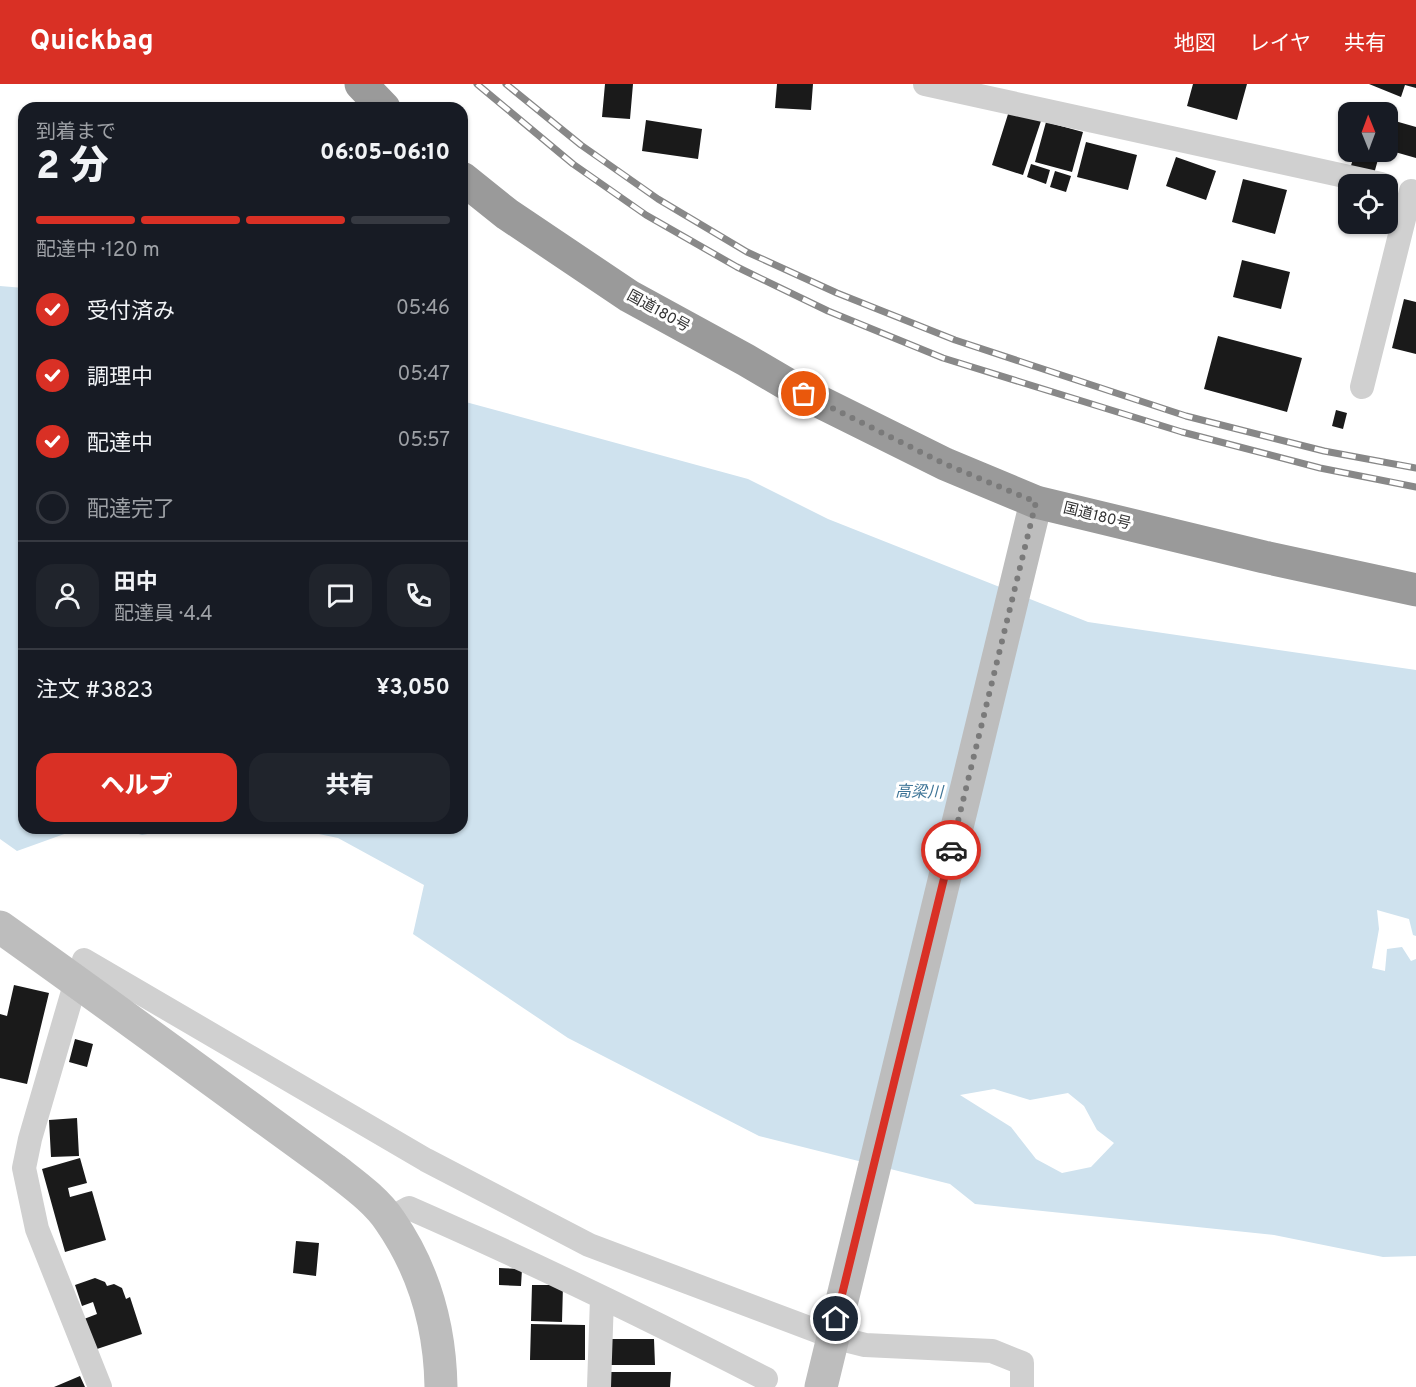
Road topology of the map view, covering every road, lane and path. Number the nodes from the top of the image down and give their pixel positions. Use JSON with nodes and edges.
{"nodes":[{"id":1,"x":361,"y":84,"type":"edge"},
{"id":2,"x":925,"y":84,"type":"edge"},
{"id":3,"x":378,"y":102,"type":"edge"},
{"id":4,"x":1338,"y":175,"type":"edge"},
{"id":5,"x":468,"y":183,"type":"edge"},
{"id":6,"x":1398,"y":188,"type":"edge"},
{"id":7,"x":1414,"y":192,"type":"edge"},
{"id":8,"x":1362,"y":387,"type":"dead end"},
{"id":9,"x":1032,"y":515,"type":"junction"},
{"id":10,"x":1416,"y":590,"type":"edge"},
{"id":11,"x":0,"y":927,"type":"edge"},
{"id":12,"x":80,"y":970,"type":"junction"},
{"id":13,"x":389,"y":1219,"type":"junction"},
{"id":14,"x":602,"y":1298,"type":"junction"},
{"id":15,"x":835,"y":1328,"type":"junction"},
{"id":16,"x":766,"y":1379,"type":"dead end"},
{"id":17,"x":100,"y":1387,"type":"edge"},
{"id":18,"x":441,"y":1387,"type":"edge"},
{"id":19,"x":598,"y":1387,"type":"edge"},
{"id":20,"x":821,"y":1387,"type":"edge"},
{"id":21,"x":1022,"y":1387,"type":"edge"}],
"edges":[{"from":1,"to":3,"type":"highway"},
{"from":2,"to":4,"type":"street"},
{"from":5,"to":9,"type":"highway","name":"国道180号"},
{"from":6,"to":7,"type":"street"},
{"from":7,"to":8,"type":"street"},
{"from":9,"to":10,"type":"highway","name":"国道180号"},
{"from":9,"to":15,"type":"main road"},
{"from":11,"to":12,"type":"main road"},
{"from":12,"to":13,"type":"main road"},
{"from":12,"to":15,"type":"street"},
{"from":12,"to":17,"type":"street"},
{"from":13,"to":14,"type":"street"},
{"from":13,"to":18,"type":"main road"},
{"from":14,"to":16,"type":"street"},
{"from":14,"to":19,"type":"street"},
{"from":15,"to":20,"type":"main road"},
{"from":15,"to":21,"type":"street"}]}
